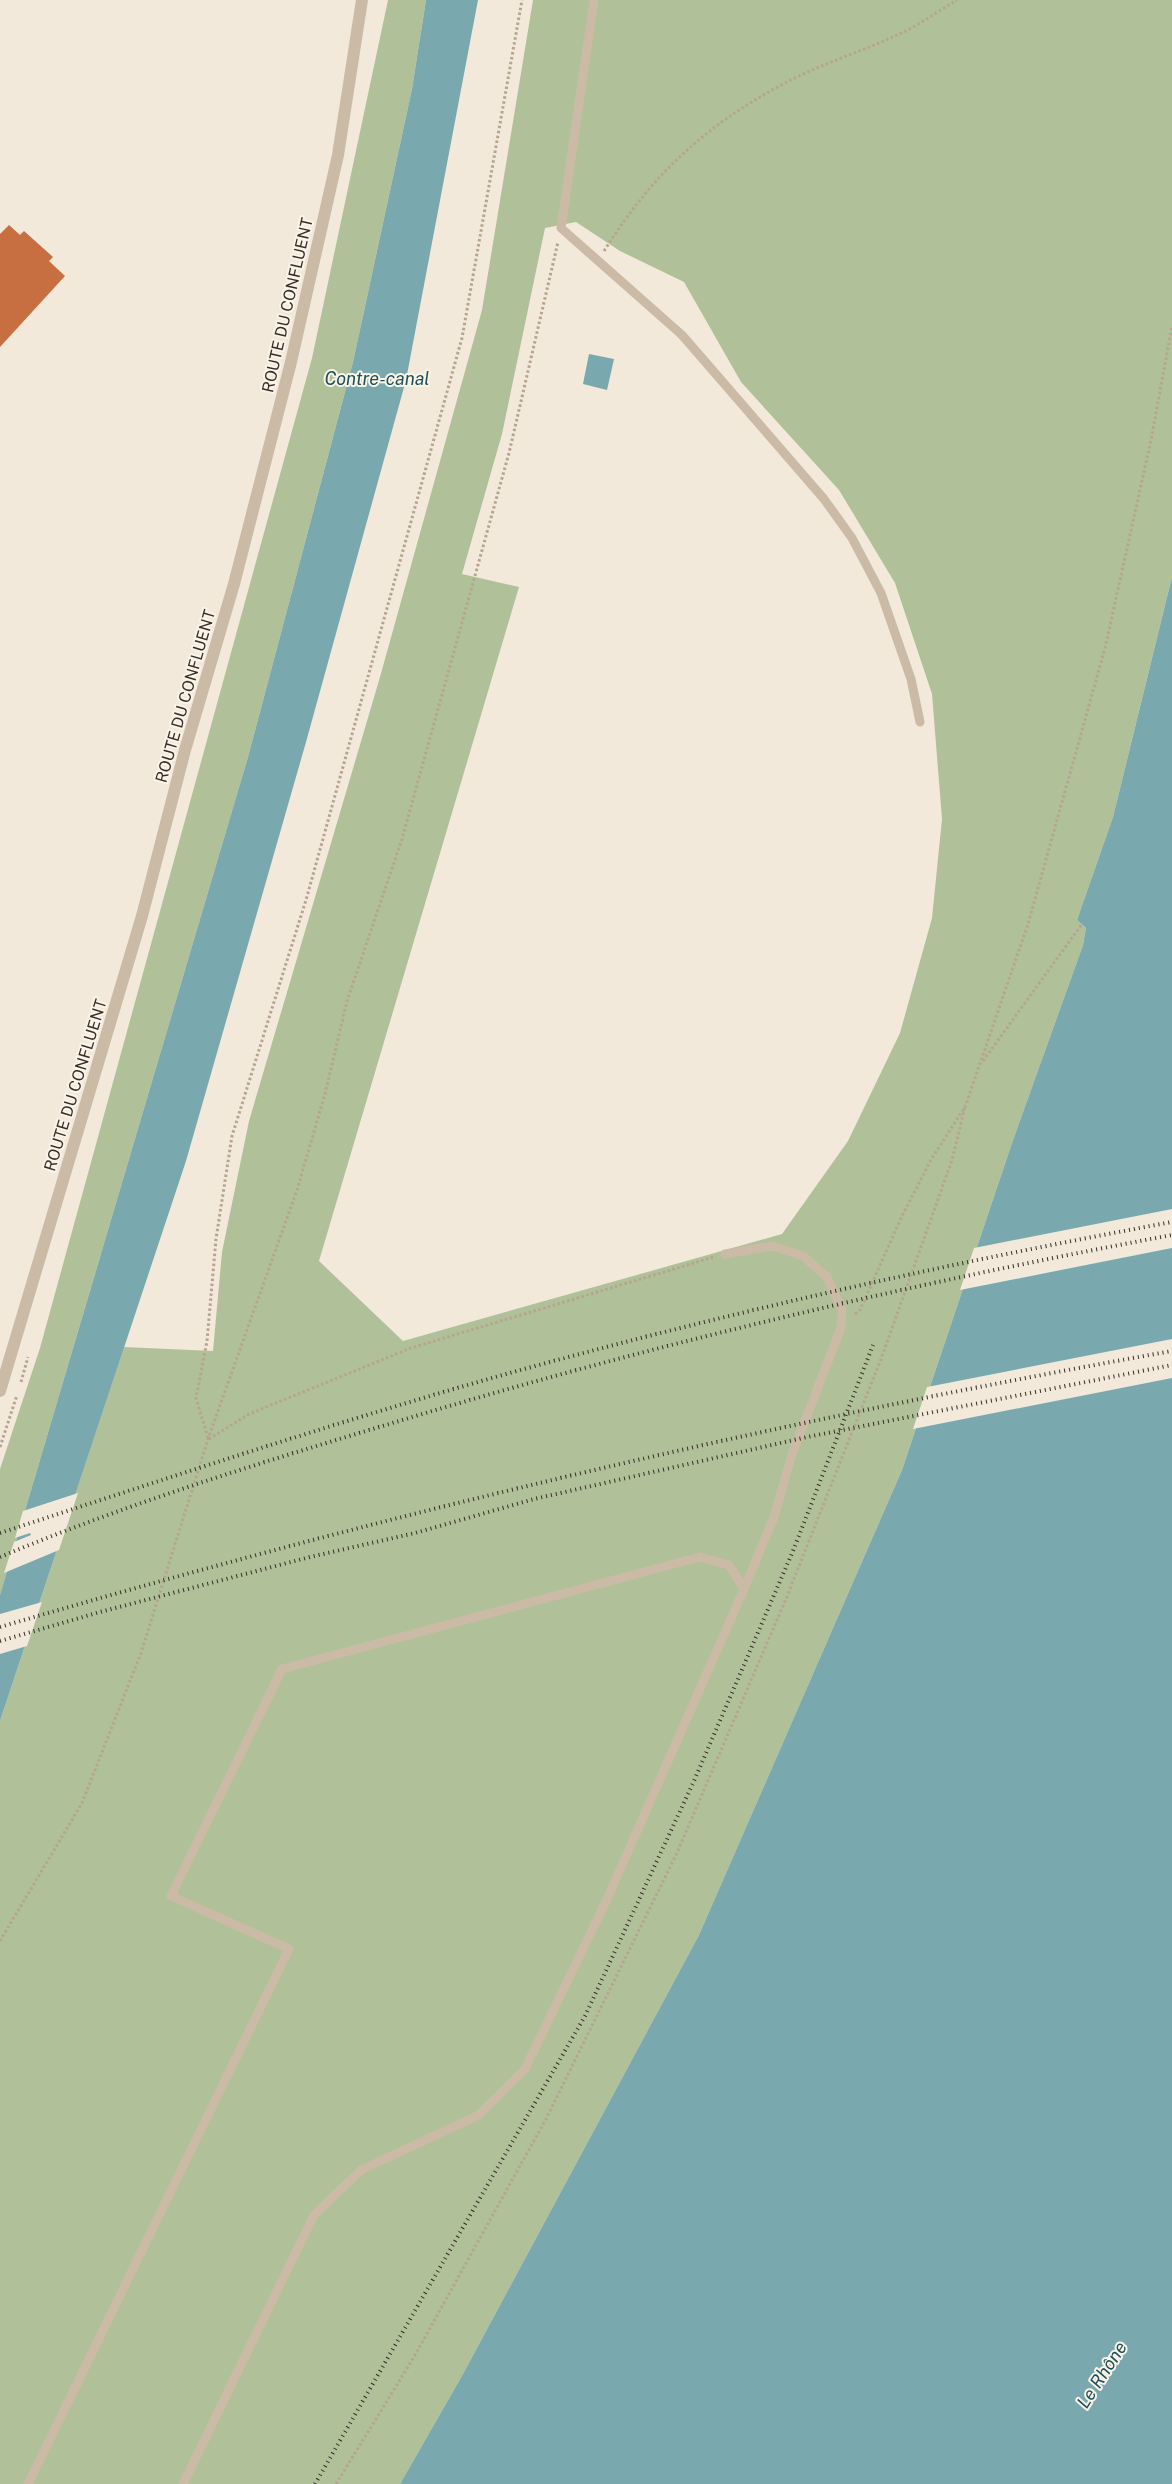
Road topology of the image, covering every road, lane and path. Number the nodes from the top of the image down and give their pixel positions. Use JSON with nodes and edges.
{"nodes":[{"id":1,"x":362,"y":0,"type":"edge"},
{"id":2,"x":522,"y":0,"type":"edge"},
{"id":3,"x":594,"y":0,"type":"edge"},
{"id":4,"x":957,"y":0,"type":"edge"},
{"id":5,"x":561,"y":228,"type":"junction"},
{"id":6,"x":598,"y":261,"type":"junction"},
{"id":7,"x":1172,"y":326,"type":"edge"},
{"id":8,"x":920,"y":722,"type":"dead end"},
{"id":9,"x":1082,"y":924,"type":"dead end"},
{"id":10,"x":979,"y":1066,"type":"junction"},
{"id":11,"x":965,"y":1107,"type":"junction"},
{"id":12,"x":725,"y":1254,"type":"joint"},
{"id":13,"x":841,"y":1328,"type":"junction"},
{"id":14,"x":0,"y":1391,"type":"edge"},
{"id":15,"x":208,"y":1439,"type":"junction"},
{"id":16,"x":744,"y":1590,"type":"junction"},
{"id":17,"x":0,"y":1941,"type":"edge"},
{"id":18,"x":28,"y":2484,"type":"edge"},
{"id":19,"x":183,"y":2484,"type":"edge"},
{"id":20,"x":336,"y":2484,"type":"edge"}],
"edges":[{"from":1,"to":14,"type":"street","name":"ROUTE DU CONFLUENT"},
{"from":2,"to":15,"type":"path"},
{"from":3,"to":5,"type":"lane"},
{"from":4,"to":6,"type":"path"},
{"from":5,"to":6,"type":"lane"},
{"from":5,"to":15,"type":"path"},
{"from":6,"to":8,"type":"lane"},
{"from":7,"to":10,"type":"path"},
{"from":9,"to":10,"type":"path"},
{"from":10,"to":11,"type":"path"},
{"from":11,"to":13,"type":"path"},
{"from":11,"to":20,"type":"path"},
{"from":12,"to":13,"type":"lane"},
{"from":12,"to":15,"type":"path"},
{"from":13,"to":16,"type":"lane"},
{"from":15,"to":17,"type":"path"},
{"from":16,"to":18,"type":"lane"},
{"from":16,"to":19,"type":"lane"}]}
